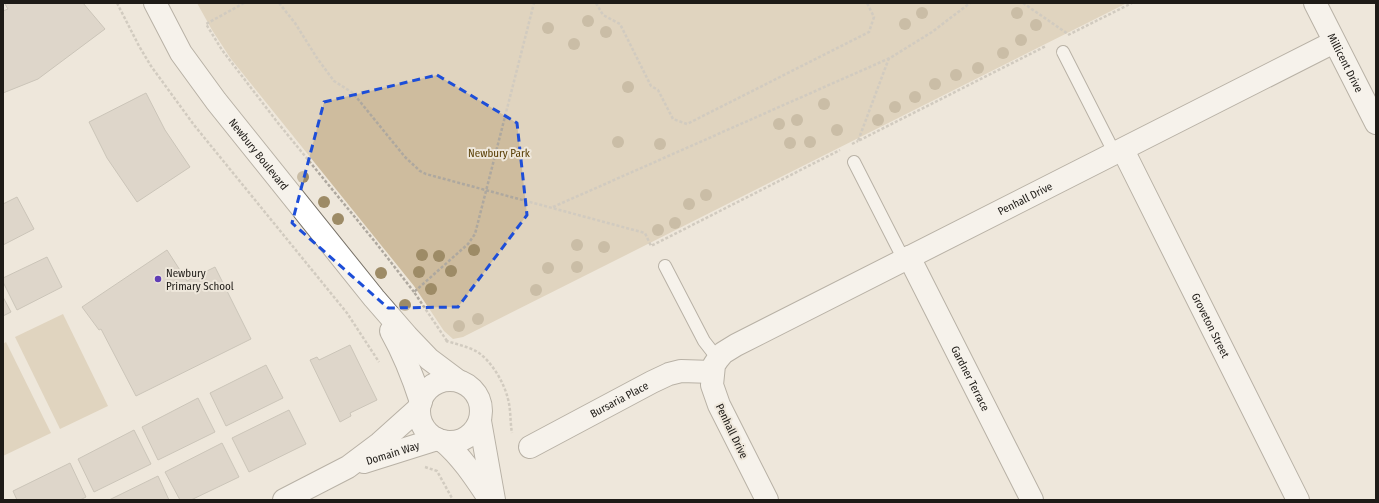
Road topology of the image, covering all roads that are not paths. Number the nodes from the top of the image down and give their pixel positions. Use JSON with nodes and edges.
{"nodes":[{"id":1,"x":155,"y":3,"type":"edge"},
{"id":2,"x":1315,"y":3,"type":"edge"},
{"id":3,"x":1334,"y":42,"type":"junction"},
{"id":4,"x":1063,"y":52,"type":"dead end"},
{"id":5,"x":1376,"y":123,"type":"edge"},
{"id":6,"x":1119,"y":152,"type":"junction"},
{"id":7,"x":854,"y":162,"type":"dead end"},
{"id":8,"x":907,"y":259,"type":"junction"},
{"id":9,"x":665,"y":266,"type":"dead end"},
{"id":10,"x":374,"y":298,"type":"junction"},
{"id":11,"x":715,"y":366,"type":"junction"},
{"id":12,"x":457,"y":380,"type":"junction"},
{"id":13,"x":420,"y":405,"type":"junction"},
{"id":14,"x":480,"y":421,"type":"junction"},
{"id":15,"x":440,"y":440,"type":"junction"},
{"id":16,"x":530,"y":447,"type":"dead end"},
{"id":17,"x":348,"y":467,"type":"junction"},
{"id":18,"x":284,"y":500,"type":"edge"},
{"id":19,"x":490,"y":500,"type":"edge"},
{"id":20,"x":494,"y":500,"type":"edge"},
{"id":21,"x":767,"y":500,"type":"edge"},
{"id":22,"x":1032,"y":500,"type":"edge"},
{"id":23,"x":1298,"y":500,"type":"edge"}],
"edges":[{"from":1,"to":10,"type":"street","name":"Newbury Boulevard"},
{"from":2,"to":3,"type":"street","name":"Millicent Drive"},
{"from":3,"to":5,"type":"street","name":"Millicent Drive"},
{"from":3,"to":6,"type":"street","name":"Penhall Drive"},
{"from":4,"to":6,"type":"lane","name":"Groveton Street"},
{"from":6,"to":8,"type":"street","name":"Penhall Drive"},
{"from":6,"to":23,"type":"street","name":"Groveton Street"},
{"from":7,"to":8,"type":"lane","name":"Gardner Terrace"},
{"from":8,"to":11,"type":"street","name":"Penhall Drive"},
{"from":8,"to":22,"type":"street","name":"Gardner Terrace"},
{"from":9,"to":11,"type":"lane"},
{"from":10,"to":12,"type":"street","name":"Newbury Boulevard"},
{"from":10,"to":13,"type":"street","name":"Newbury Boulevard"},
{"from":11,"to":16,"type":"street","name":"Bursaria Place"},
{"from":11,"to":21,"type":"street","name":"Penhall Drive"},
{"from":12,"to":13,"type":"street"},
{"from":12,"to":14,"type":"street"},
{"from":13,"to":15,"type":"street"},
{"from":13,"to":17,"type":"street","name":"Domain Way"},
{"from":14,"to":15,"type":"street"},
{"from":14,"to":20,"type":"street"},
{"from":15,"to":17,"type":"street","name":"Domain Way"},
{"from":15,"to":19,"type":"street"},
{"from":17,"to":18,"type":"street","name":"Domain Way"}]}
